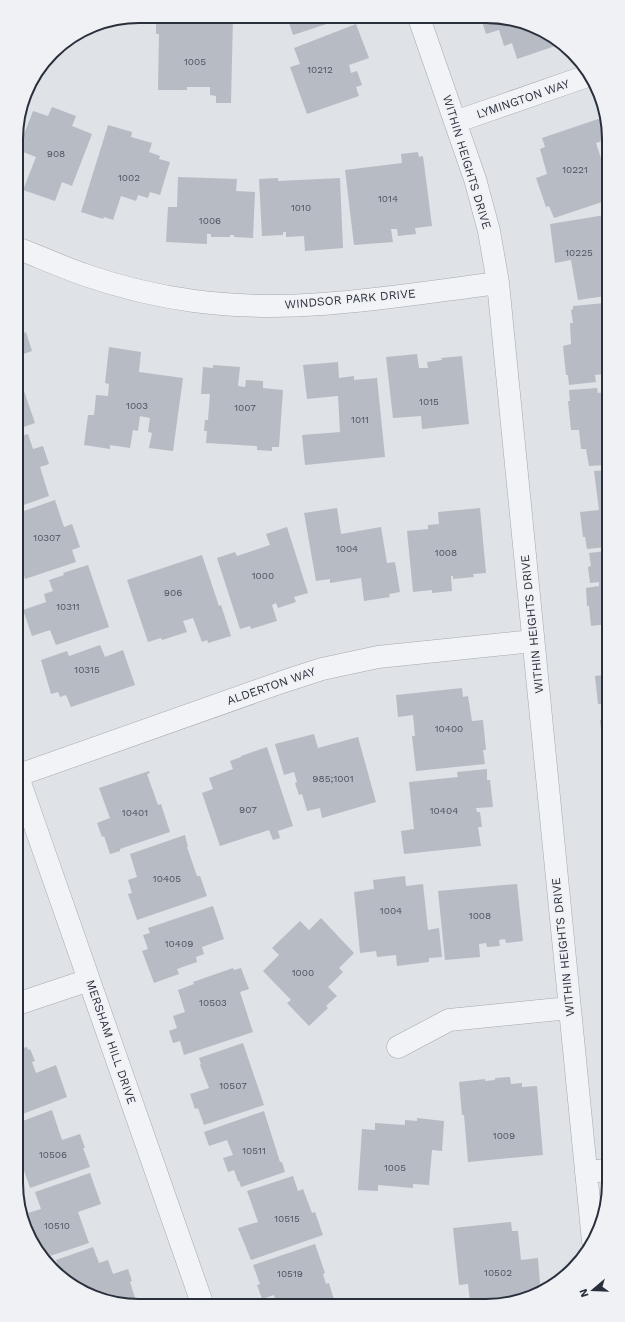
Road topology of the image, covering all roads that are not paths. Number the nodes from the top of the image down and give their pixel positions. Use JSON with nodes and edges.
{"nodes":[{"id":1,"x":421,"y":23,"type":"edge"},
{"id":2,"x":584,"y":77,"type":"edge"},
{"id":3,"x":455,"y":122,"type":"junction"},
{"id":4,"x":23,"y":250,"type":"edge"},
{"id":5,"x":498,"y":283,"type":"junction"},
{"id":6,"x":533,"y":641,"type":"junction"},
{"id":7,"x":23,"y":774,"type":"edge"},
{"id":8,"x":23,"y":791,"type":"edge"},
{"id":9,"x":89,"y":980,"type":"junction"},
{"id":10,"x":23,"y":1002,"type":"edge"},
{"id":11,"x":570,"y":1008,"type":"junction"},
{"id":12,"x":398,"y":1047,"type":"dead end"},
{"id":13,"x":602,"y":1171,"type":"edge"},
{"id":14,"x":586,"y":1172,"type":"junction"},
{"id":15,"x":592,"y":1230,"type":"edge"},
{"id":16,"x":201,"y":1299,"type":"edge"}],
"edges":[{"from":1,"to":3,"type":"street","name":"WITHIN HEIGHTS DRIVE"},
{"from":2,"to":3,"type":"street","name":"LYMINGTON WAY"},
{"from":3,"to":5,"type":"street","name":"WITHIN HEIGHTS DRIVE"},
{"from":4,"to":5,"type":"street","name":"WINDSOR PARK DRIVE"},
{"from":5,"to":6,"type":"street","name":"WITHIN HEIGHTS DRIVE"},
{"from":6,"to":7,"type":"street","name":"ALDERTON WAY"},
{"from":6,"to":11,"type":"street","name":"WITHIN HEIGHTS DRIVE"},
{"from":8,"to":9,"type":"street","name":"MERSHAM HILL DRIVE"},
{"from":9,"to":10,"type":"street"},
{"from":9,"to":16,"type":"street","name":"MERSHAM HILL DRIVE"},
{"from":11,"to":12,"type":"street"},
{"from":11,"to":14,"type":"street","name":"WITHIN HEIGHTS DRIVE"},
{"from":13,"to":14,"type":"street"},
{"from":14,"to":15,"type":"street","name":"WITHIN HEIGHTS DRIVE"}]}
